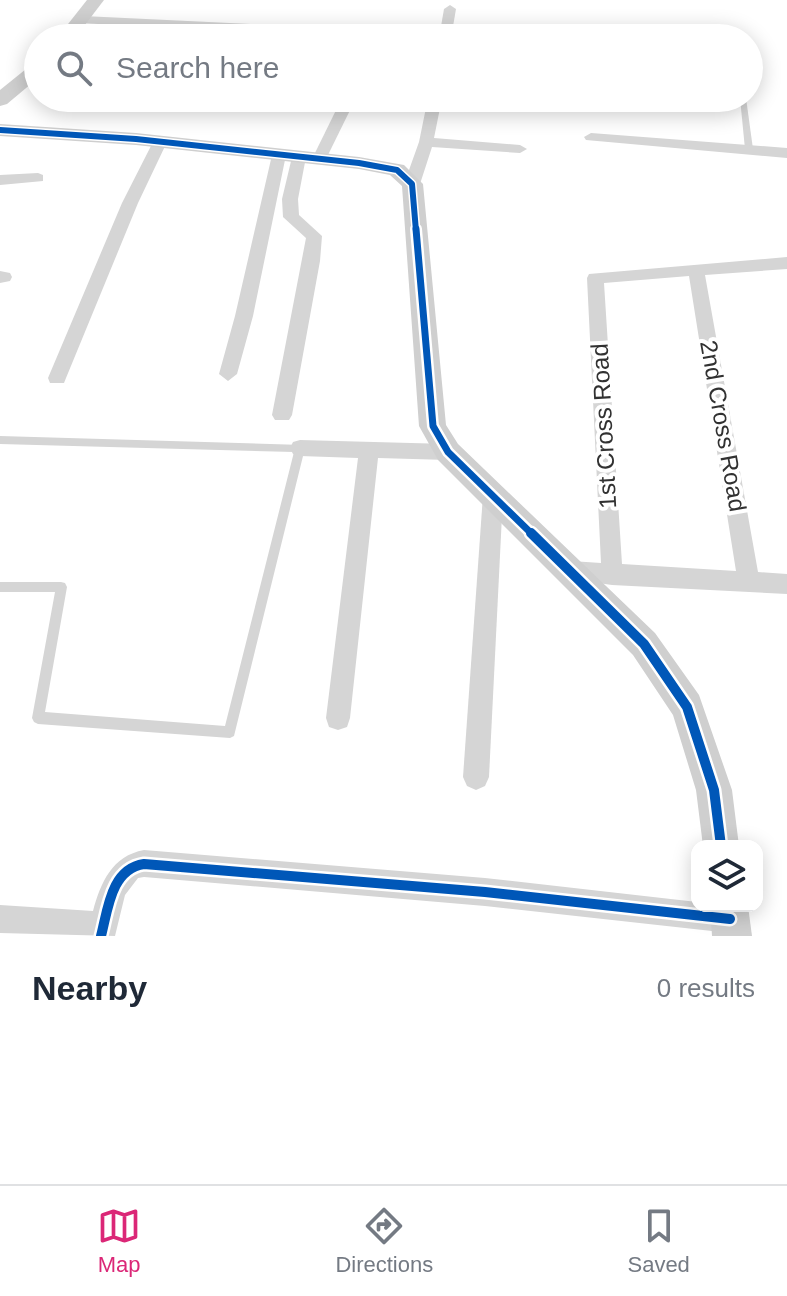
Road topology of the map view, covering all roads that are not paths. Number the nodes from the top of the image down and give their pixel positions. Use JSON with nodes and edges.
{"nodes":[{"id":1,"x":96,"y":0,"type":"edge"},
{"id":2,"x":450,"y":9,"type":"dead end"},
{"id":3,"x":83,"y":20,"type":"junction"},
{"id":4,"x":79,"y":24,"type":"edge"},
{"id":5,"x":166,"y":24,"type":"edge"},
{"id":6,"x":447,"y":24,"type":"edge"},
{"id":7,"x":24,"y":80,"type":"edge"},
{"id":8,"x":0,"y":100,"type":"edge"},
{"id":9,"x":337,"y":112,"type":"edge"},
{"id":10,"x":432,"y":112,"type":"edge"},
{"id":11,"x":745,"y":112,"type":"edge"},
{"id":12,"x":0,"y":130,"type":"edge"},
{"id":13,"x":591,"y":137,"type":"dead end"},
{"id":14,"x":160,"y":142,"type":"junction"},
{"id":15,"x":426,"y":142,"type":"junction"},
{"id":16,"x":520,"y":149,"type":"dead end"},
{"id":17,"x":749,"y":149,"type":"junction"},
{"id":18,"x":787,"y":153,"type":"edge"},
{"id":19,"x":299,"y":157,"type":"junction"},
{"id":20,"x":38,"y":178,"type":"dead end"},
{"id":21,"x":0,"y":180,"type":"edge"},
{"id":22,"x":412,"y":184,"type":"junction"},
{"id":23,"x":787,"y":263,"type":"edge"},
{"id":24,"x":696,"y":270,"type":"junction"},
{"id":25,"x":228,"y":374,"type":"dead end"},
{"id":26,"x":57,"y":378,"type":"dead end"},
{"id":27,"x":282,"y":415,"type":"dead end"},
{"id":28,"x":0,"y":440,"type":"edge"},
{"id":29,"x":300,"y":448,"type":"junction"},
{"id":30,"x":369,"y":450,"type":"junction"},
{"id":31,"x":448,"y":452,"type":"junction"},
{"id":32,"x":493,"y":495,"type":"junction"},
{"id":33,"x":571,"y":571,"type":"junction"},
{"id":34,"x":612,"y":575,"type":"junction"},
{"id":35,"x":749,"y":582,"type":"junction"},
{"id":36,"x":787,"y":584,"type":"edge"},
{"id":37,"x":0,"y":587,"type":"edge"},
{"id":38,"x":338,"y":718,"type":"dead end"},
{"id":39,"x":476,"y":777,"type":"dead end"},
{"id":40,"x":720,"y":840,"type":"edge"},
{"id":41,"x":0,"y":919,"type":"edge"},
{"id":42,"x":730,"y":920,"type":"edge"},
{"id":43,"x":103,"y":931,"type":"edge"}],
"edges":[{"from":1,"to":3,"type":"street"},
{"from":2,"to":6,"type":"street"},
{"from":3,"to":4,"type":"street"},
{"from":3,"to":5,"type":"street"},
{"from":7,"to":8,"type":"street"},
{"from":9,"to":19,"type":"street"},
{"from":10,"to":15,"type":"street"},
{"from":11,"to":17,"type":"lane"},
{"from":12,"to":14,"type":"street"},
{"from":13,"to":17,"type":"street"},
{"from":14,"to":19,"type":"street"},
{"from":14,"to":26,"type":"street"},
{"from":15,"to":16,"type":"street"},
{"from":15,"to":22,"type":"street"},
{"from":17,"to":18,"type":"street"},
{"from":19,"to":22,"type":"street"},
{"from":19,"to":25,"type":"street"},
{"from":19,"to":27,"type":"street"},
{"from":20,"to":21,"type":"street"},
{"from":22,"to":31,"type":"street"},
{"from":23,"to":24,"type":"street"},
{"from":24,"to":34,"type":"street","name":"1st Cross Road"},
{"from":24,"to":35,"type":"street","name":"2nd Cross Road"},
{"from":28,"to":29,"type":"lane"},
{"from":29,"to":30,"type":"street"},
{"from":29,"to":37,"type":"lane"},
{"from":30,"to":31,"type":"street"},
{"from":30,"to":38,"type":"street"},
{"from":31,"to":32,"type":"street"},
{"from":32,"to":33,"type":"street"},
{"from":32,"to":39,"type":"street"},
{"from":33,"to":34,"type":"street"},
{"from":33,"to":40,"type":"street"},
{"from":34,"to":35,"type":"street"},
{"from":35,"to":36,"type":"street"},
{"from":41,"to":43,"type":"street"},
{"from":42,"to":43,"type":"street"}]}
